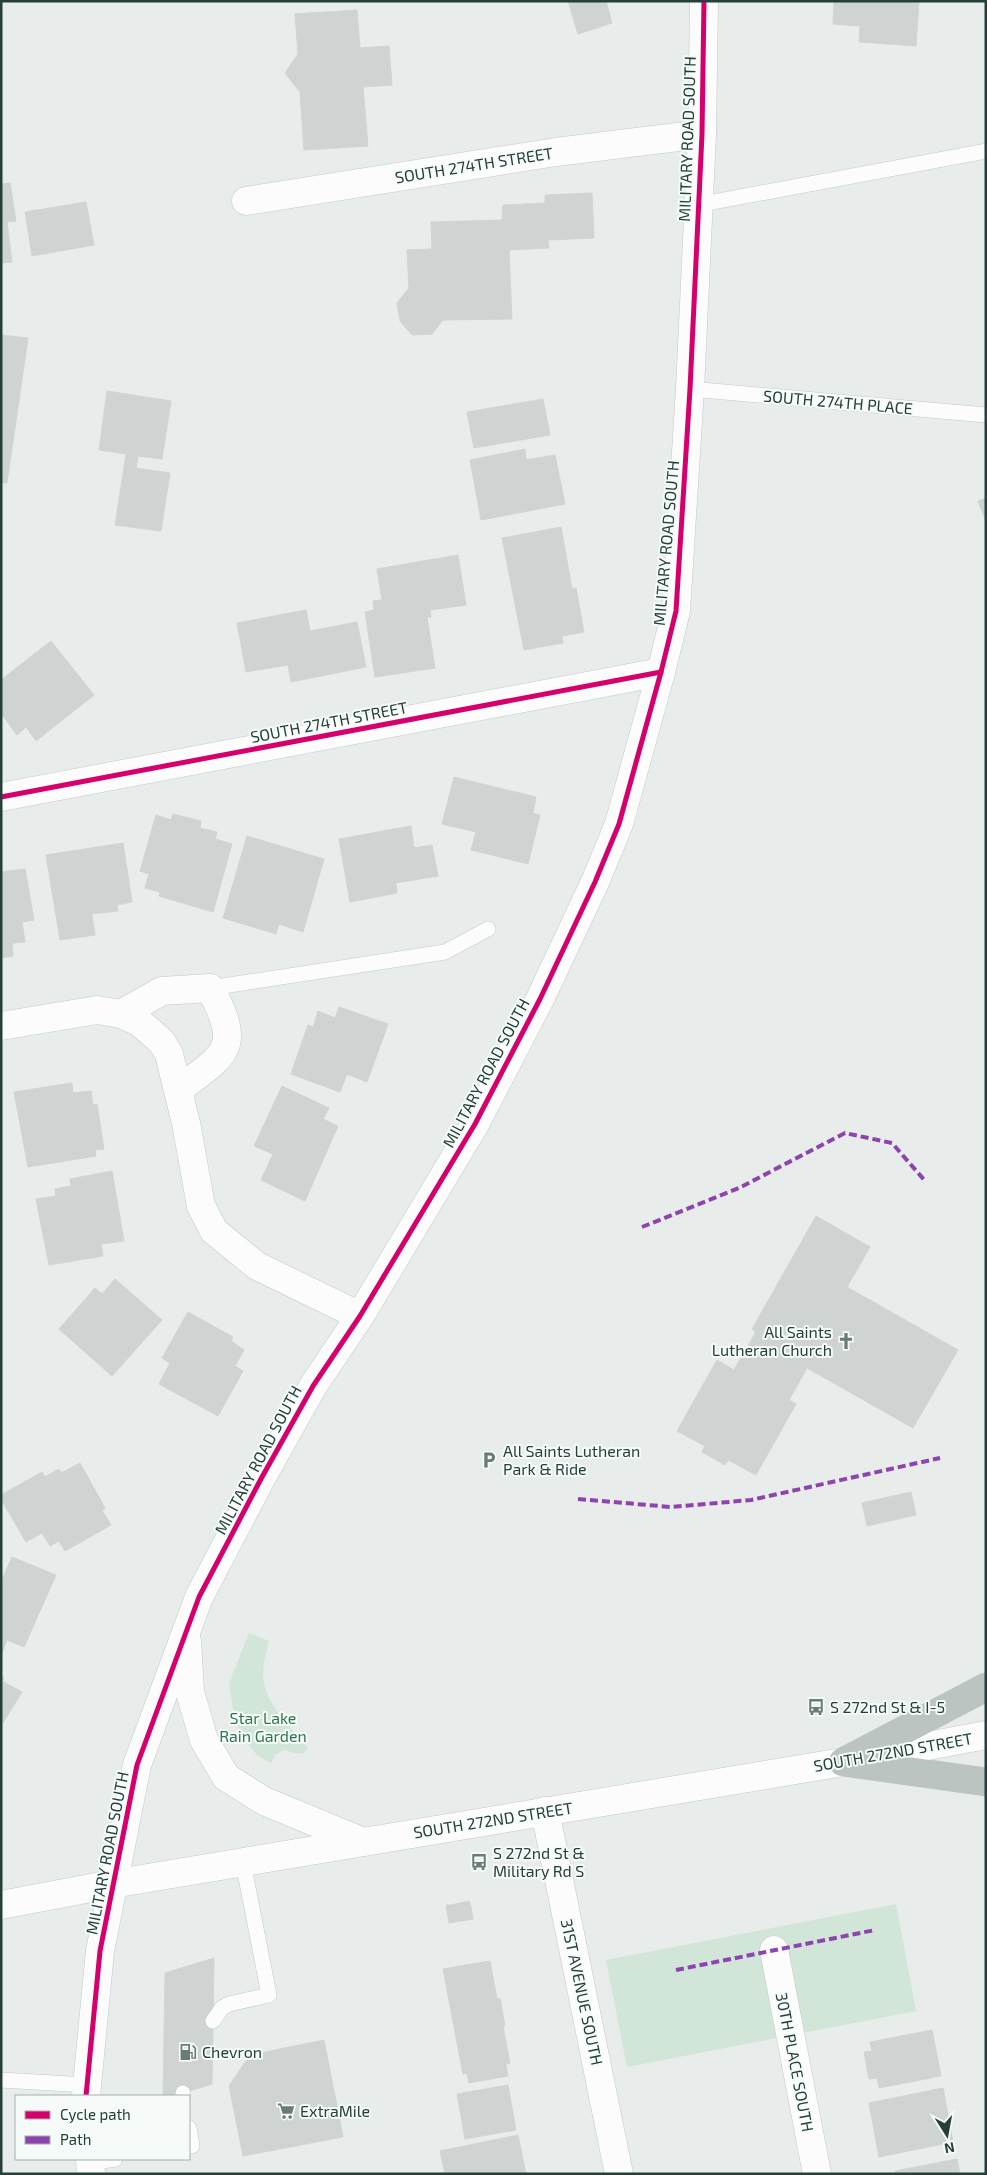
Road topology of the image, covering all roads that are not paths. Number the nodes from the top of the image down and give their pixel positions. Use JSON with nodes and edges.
{"nodes":[{"id":1,"x":704,"y":1,"type":"edge"},
{"id":2,"x":702,"y":134,"type":"junction"},
{"id":3,"x":986,"y":151,"type":"edge"},
{"id":4,"x":246,"y":201,"type":"dead end"},
{"id":5,"x":697,"y":206,"type":"junction"},
{"id":6,"x":690,"y":389,"type":"junction"},
{"id":7,"x":986,"y":415,"type":"edge"},
{"id":8,"x":661,"y":672,"type":"junction"},
{"id":9,"x":1,"y":797,"type":"edge"},
{"id":10,"x":488,"y":929,"type":"dead end"},
{"id":11,"x":210,"y":988,"type":"junction"},
{"id":12,"x":121,"y":1014,"type":"junction"},
{"id":13,"x":1,"y":1026,"type":"edge"},
{"id":14,"x":179,"y":1089,"type":"junction"},
{"id":15,"x":360,"y":1316,"type":"junction"},
{"id":16,"x":187,"y":1631,"type":"junction"},
{"id":17,"x":986,"y":1687,"type":"edge"},
{"id":18,"x":986,"y":1735,"type":"edge"},
{"id":19,"x":843,"y":1762,"type":"junction"},
{"id":20,"x":986,"y":1782,"type":"edge"},
{"id":21,"x":545,"y":1811,"type":"junction"},
{"id":22,"x":363,"y":1842,"type":"junction"},
{"id":23,"x":243,"y":1862,"type":"junction"},
{"id":24,"x":112,"y":1884,"type":"junction"},
{"id":25,"x":1,"y":1905,"type":"edge"},
{"id":26,"x":774,"y":1950,"type":"dead end"},
{"id":27,"x":213,"y":2021,"type":"dead end"},
{"id":28,"x":1,"y":2080,"type":"edge"},
{"id":29,"x":86,"y":2090,"type":"edge"},
{"id":30,"x":190,"y":2134,"type":"edge"},
{"id":31,"x":190,"y":2146,"type":"edge"},
{"id":32,"x":619,"y":2174,"type":"edge"},
{"id":33,"x":817,"y":2174,"type":"edge"}],
"edges":[{"from":1,"to":2,"type":"main road","name":"MILITARY ROAD SOUTH"},
{"from":2,"to":4,"type":"main road","name":"SOUTH 274TH STREET"},
{"from":2,"to":5,"type":"main road","name":"MILITARY ROAD SOUTH"},
{"from":3,"to":5,"type":"lane"},
{"from":5,"to":6,"type":"main road","name":"MILITARY ROAD SOUTH"},
{"from":6,"to":7,"type":"lane","name":"SOUTH 274TH PLACE"},
{"from":6,"to":8,"type":"main road","name":"MILITARY ROAD SOUTH"},
{"from":8,"to":9,"type":"main road","name":"SOUTH 274TH STREET"},
{"from":8,"to":15,"type":"main road","name":"MILITARY ROAD SOUTH"},
{"from":10,"to":11,"type":"lane"},
{"from":11,"to":12,"type":"main road"},
{"from":11,"to":14,"type":"main road"},
{"from":12,"to":13,"type":"main road"},
{"from":12,"to":14,"type":"main road"},
{"from":14,"to":15,"type":"main road"},
{"from":15,"to":16,"type":"main road","name":"MILITARY ROAD SOUTH"},
{"from":16,"to":22,"type":"main road"},
{"from":16,"to":24,"type":"main road","name":"MILITARY ROAD SOUTH"},
{"from":17,"to":19,"type":"highway"},
{"from":18,"to":19,"type":"main road","name":"SOUTH 272ND STREET"},
{"from":19,"to":20,"type":"highway"},
{"from":19,"to":21,"type":"main road","name":"SOUTH 272ND STREET"},
{"from":21,"to":22,"type":"main road","name":"SOUTH 272ND STREET"},
{"from":21,"to":32,"type":"main road","name":"31ST AVENUE SOUTH"},
{"from":22,"to":23,"type":"main road","name":"SOUTH 272ND STREET"},
{"from":23,"to":24,"type":"main road","name":"SOUTH 272ND STREET"},
{"from":23,"to":27,"type":"lane"},
{"from":24,"to":25,"type":"main road","name":"SOUTH 272ND STREET"},
{"from":24,"to":29,"type":"main road","name":"MILITARY ROAD SOUTH"},
{"from":26,"to":33,"type":"main road","name":"30TH PLACE SOUTH"},
{"from":28,"to":29,"type":"lane"},
{"from":30,"to":31,"type":"lane"}]}
